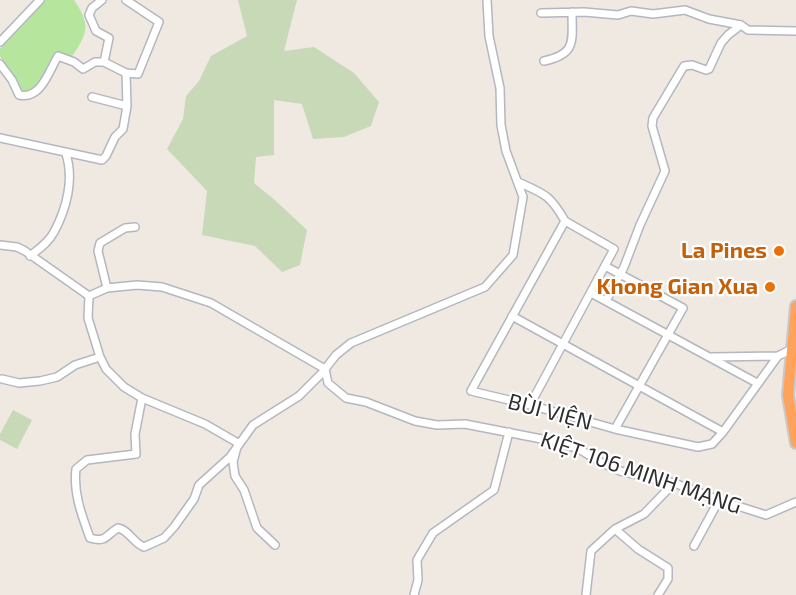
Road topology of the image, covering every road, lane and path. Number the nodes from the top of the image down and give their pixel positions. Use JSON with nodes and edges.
{"nodes":[{"id":1,"x":40,"y":0,"type":"edge"},
{"id":2,"x":102,"y":0,"type":"edge"},
{"id":3,"x":126,"y":0,"type":"edge"},
{"id":4,"x":487,"y":0,"type":"edge"},
{"id":5,"x":572,"y":12,"type":"junction"},
{"id":6,"x":541,"y":14,"type":"dead end"},
{"id":7,"x":741,"y":25,"type":"junction"},
{"id":8,"x":796,"y":31,"type":"edge"},
{"id":9,"x":0,"y":42,"type":"edge"},
{"id":10,"x":544,"y":61,"type":"dead end"},
{"id":11,"x":104,"y":62,"type":"junction"},
{"id":12,"x":0,"y":64,"type":"edge"},
{"id":13,"x":126,"y":73,"type":"junction"},
{"id":14,"x":92,"y":97,"type":"dead end"},
{"id":15,"x":127,"y":106,"type":"junction"},
{"id":16,"x":0,"y":138,"type":"edge"},
{"id":17,"x":66,"y":154,"type":"junction"},
{"id":18,"x":518,"y":182,"type":"junction"},
{"id":19,"x":565,"y":221,"type":"junction"},
{"id":20,"x":135,"y":227,"type":"dead end"},
{"id":21,"x":0,"y":245,"type":"edge"},
{"id":22,"x":30,"y":256,"type":"junction"},
{"id":23,"x":605,"y":266,"type":"junction"},
{"id":24,"x":620,"y":274,"type":"junction"},
{"id":25,"x":107,"y":288,"type":"junction"},
{"id":26,"x":591,"y":293,"type":"junction"},
{"id":27,"x":89,"y":296,"type":"junction"},
{"id":28,"x":606,"y":301,"type":"junction"},
{"id":29,"x":796,"y":306,"type":"edge"},
{"id":30,"x":512,"y":316,"type":"junction"},
{"id":31,"x":668,"y":335,"type":"junction"},
{"id":32,"x":563,"y":344,"type":"junction"},
{"id":33,"x":792,"y":349,"type":"junction"},
{"id":34,"x":778,"y":356,"type":"junction"},
{"id":35,"x":100,"y":357,"type":"junction"},
{"id":36,"x":710,"y":358,"type":"junction"},
{"id":37,"x":325,"y":369,"type":"junction"},
{"id":38,"x":2,"y":379,"type":"dead end"},
{"id":39,"x":757,"y":383,"type":"junction"},
{"id":40,"x":639,"y":386,"type":"junction"},
{"id":41,"x":142,"y":398,"type":"junction"},
{"id":42,"x":530,"y":405,"type":"junction"},
{"id":43,"x":615,"y":429,"type":"junction"},
{"id":44,"x":509,"y":432,"type":"junction"},
{"id":45,"x":723,"y":432,"type":"junction"},
{"id":46,"x":238,"y":443,"type":"junction"},
{"id":47,"x":796,"y":443,"type":"edge"},
{"id":48,"x":674,"y":483,"type":"junction"},
{"id":49,"x":719,"y":500,"type":"junction"},
{"id":50,"x":796,"y":502,"type":"edge"},
{"id":51,"x":615,"y":529,"type":"junction"},
{"id":52,"x":275,"y":545,"type":"dead end"},
{"id":53,"x":694,"y":546,"type":"dead end"},
{"id":54,"x":414,"y":595,"type":"edge"},
{"id":55,"x":586,"y":595,"type":"edge"},
{"id":56,"x":658,"y":595,"type":"edge"}],
"edges":[{"from":1,"to":9,"type":"street"},
{"from":2,"to":11,"type":"street"},
{"from":3,"to":13,"type":"street"},
{"from":4,"to":18,"type":"street"},
{"from":5,"to":6,"type":"street"},
{"from":5,"to":7,"type":"street"},
{"from":5,"to":10,"type":"street"},
{"from":7,"to":8,"type":"street"},
{"from":7,"to":24,"type":"street"},
{"from":11,"to":12,"type":"street"},
{"from":11,"to":13,"type":"street"},
{"from":13,"to":15,"type":"street"},
{"from":14,"to":15,"type":"street"},
{"from":15,"to":17,"type":"street"},
{"from":16,"to":17,"type":"street"},
{"from":17,"to":22,"type":"street"},
{"from":18,"to":19,"type":"street"},
{"from":18,"to":37,"type":"street"},
{"from":19,"to":23,"type":"street"},
{"from":19,"to":30,"type":"street","name":"BÙI VIỆN"},
{"from":20,"to":25,"type":"street"},
{"from":21,"to":22,"type":"street"},
{"from":22,"to":27,"type":"street"},
{"from":23,"to":24,"type":"street"},
{"from":23,"to":26,"type":"street"},
{"from":24,"to":28,"type":"street"},
{"from":24,"to":31,"type":"street"},
{"from":25,"to":27,"type":"street"},
{"from":25,"to":37,"type":"street"},
{"from":26,"to":28,"type":"street"},
{"from":26,"to":32,"type":"street"},
{"from":27,"to":35,"type":"street"},
{"from":28,"to":31,"type":"street"},
{"from":29,"to":33,"type":"highway"},
{"from":30,"to":32,"type":"street"},
{"from":30,"to":42,"type":"street","name":"BÙI VIỆN"},
{"from":31,"to":36,"type":"street"},
{"from":31,"to":40,"type":"street"},
{"from":32,"to":40,"type":"street"},
{"from":32,"to":42,"type":"street"},
{"from":33,"to":34,"type":"street"},
{"from":33,"to":47,"type":"highway"},
{"from":34,"to":36,"type":"street"},
{"from":34,"to":39,"type":"street","name":"BÙI VIỆN"},
{"from":35,"to":38,"type":"street"},
{"from":35,"to":41,"type":"street"},
{"from":36,"to":39,"type":"street"},
{"from":37,"to":44,"type":"street","name":"KIỆT 106 MINH MẠNG"},
{"from":37,"to":46,"type":"street"},
{"from":39,"to":45,"type":"street","name":"BÙI VIỆN"},
{"from":40,"to":43,"type":"street"},
{"from":40,"to":45,"type":"street"},
{"from":41,"to":46,"type":"street"},
{"from":41,"to":46,"type":"street"},
{"from":42,"to":43,"type":"street","name":"BÙI VIỆN"},
{"from":43,"to":45,"type":"street","name":"BÙI VIỆN"},
{"from":44,"to":48,"type":"street","name":"KIỆT 106 MINH MẠNG"},
{"from":44,"to":54,"type":"street"},
{"from":46,"to":52,"type":"street"},
{"from":48,"to":49,"type":"street","name":"KIỆT 106 MINH MẠNG"},
{"from":48,"to":51,"type":"street"},
{"from":49,"to":50,"type":"street","name":"KIỆT 106 MINH MẠNG"},
{"from":49,"to":53,"type":"street"},
{"from":51,"to":55,"type":"street"},
{"from":51,"to":56,"type":"street"}]}
